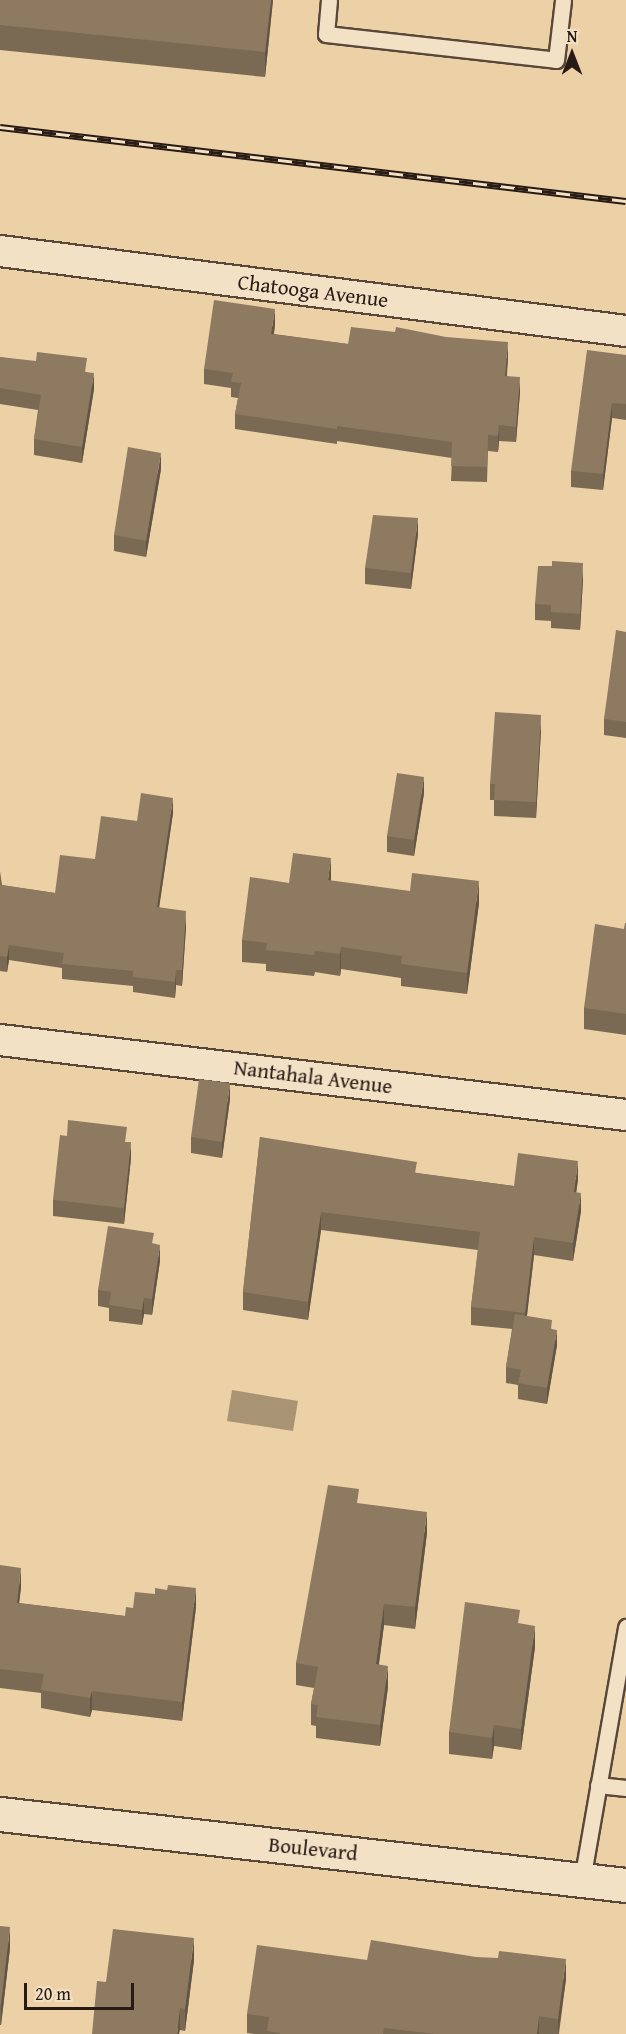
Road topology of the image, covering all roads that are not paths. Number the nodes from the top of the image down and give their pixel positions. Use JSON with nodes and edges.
{"nodes":[{"id":1,"x":329,"y":0,"type":"edge"},
{"id":2,"x":563,"y":0,"type":"edge"},
{"id":3,"x":0,"y":251,"type":"edge"},
{"id":4,"x":626,"y":331,"type":"edge"},
{"id":5,"x":0,"y":1040,"type":"edge"},
{"id":6,"x":626,"y":1115,"type":"edge"},
{"id":7,"x":626,"y":1627,"type":"edge"},
{"id":8,"x":598,"y":1785,"type":"junction"},
{"id":9,"x":626,"y":1788,"type":"edge"},
{"id":10,"x":0,"y":1814,"type":"edge"},
{"id":11,"x":582,"y":1880,"type":"junction"},
{"id":12,"x":626,"y":1885,"type":"edge"}],
"edges":[{"from":1,"to":2,"type":"lane"},
{"from":3,"to":4,"type":"street","name":"Chatooga Avenue"},
{"from":5,"to":6,"type":"street","name":"Nantahala Avenue"},
{"from":7,"to":8,"type":"lane"},
{"from":8,"to":9,"type":"lane"},
{"from":8,"to":11,"type":"lane"},
{"from":10,"to":11,"type":"street","name":"Boulevard"},
{"from":11,"to":12,"type":"street","name":"Boulevard"}]}
